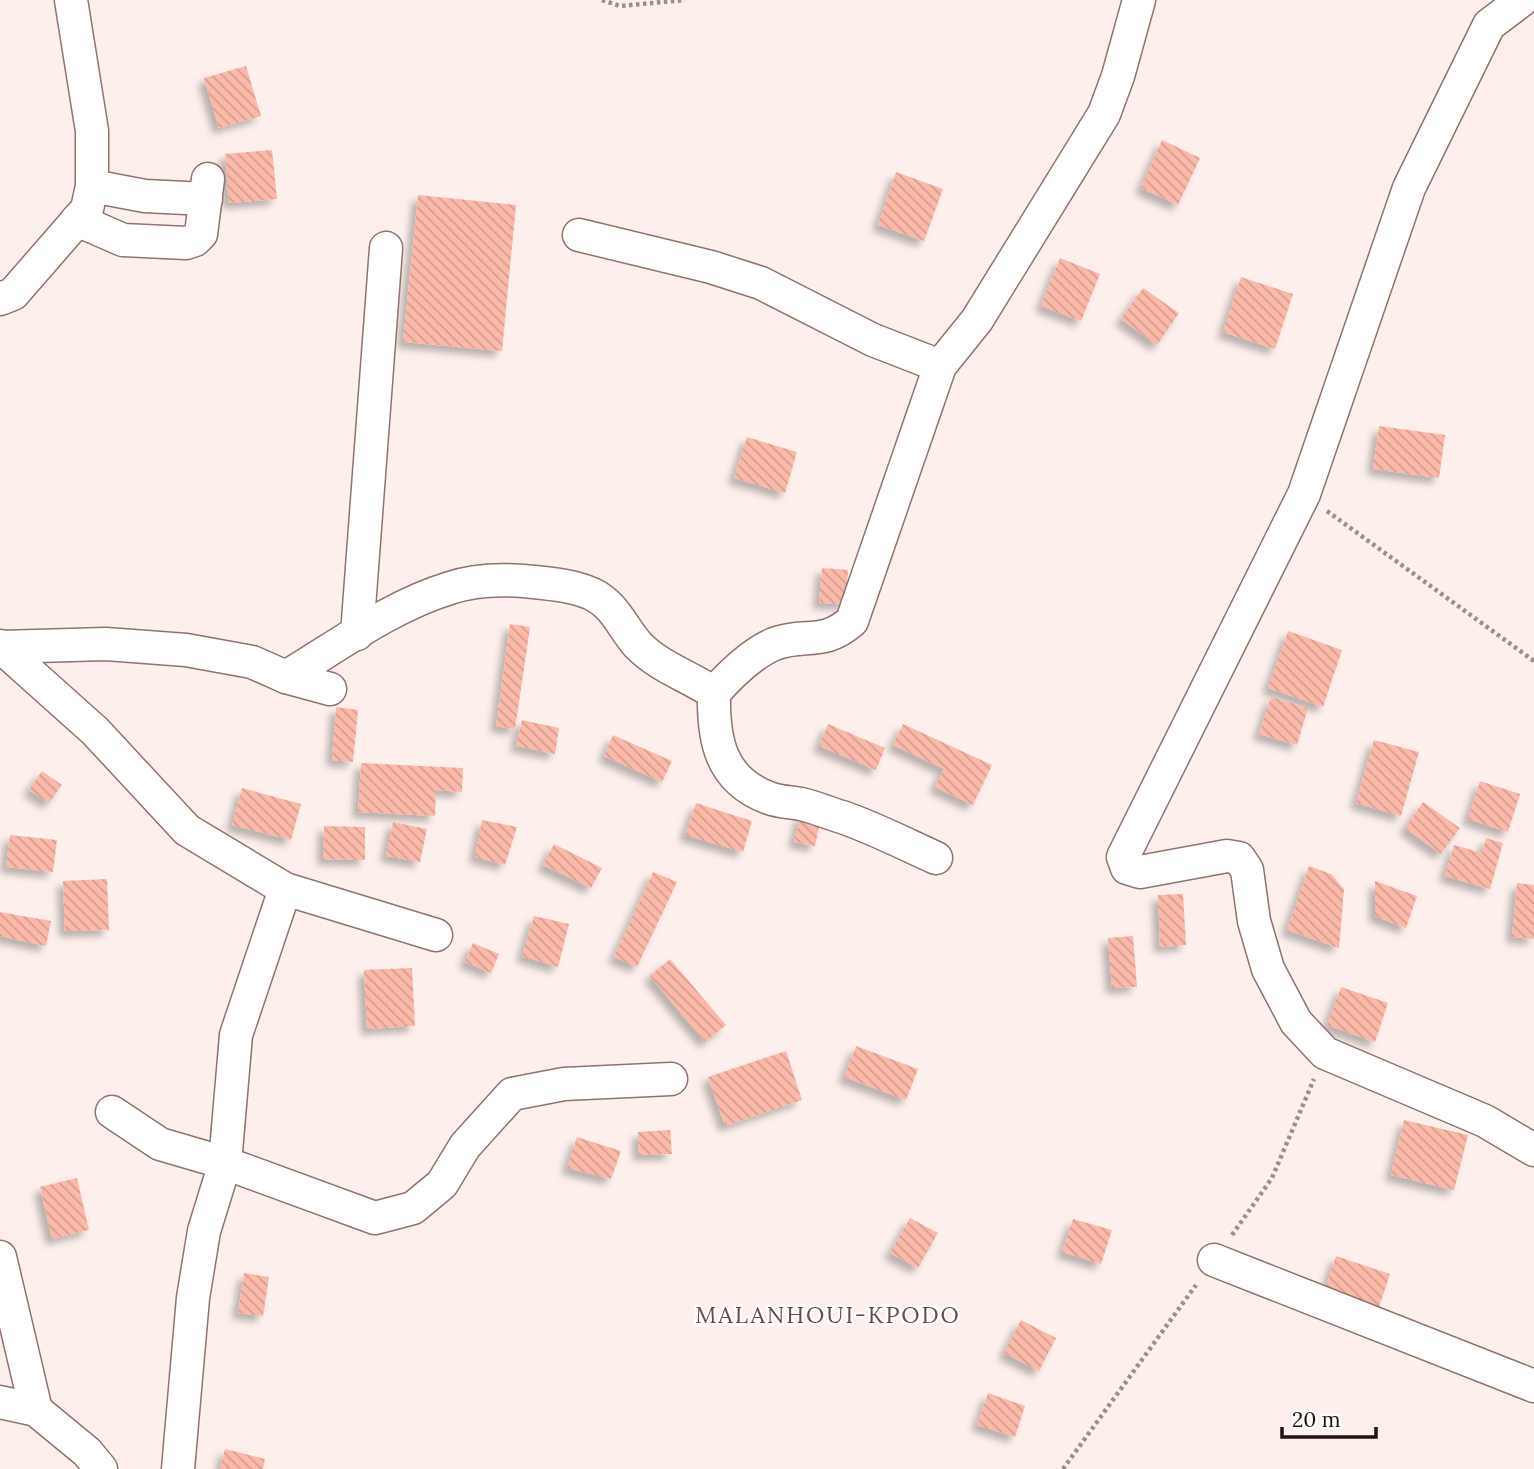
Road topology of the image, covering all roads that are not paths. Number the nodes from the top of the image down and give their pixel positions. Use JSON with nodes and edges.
{"nodes":[{"id":1,"x":71,"y":0,"type":"edge"},
{"id":2,"x":1139,"y":0,"type":"edge"},
{"id":3,"x":1522,"y":0,"type":"edge"},
{"id":4,"x":92,"y":186,"type":"junction"},
{"id":5,"x":77,"y":220,"type":"junction"},
{"id":6,"x":579,"y":235,"type":"dead end"},
{"id":7,"x":386,"y":248,"type":"dead end"},
{"id":8,"x":0,"y":299,"type":"edge"},
{"id":9,"x":940,"y":366,"type":"junction"},
{"id":10,"x":357,"y":634,"type":"junction"},
{"id":11,"x":1,"y":647,"type":"edge"},
{"id":12,"x":286,"y":677,"type":"junction"},
{"id":13,"x":330,"y":689,"type":"dead end"},
{"id":14,"x":714,"y":693,"type":"junction"},
{"id":15,"x":936,"y":858,"type":"dead end"},
{"id":16,"x":285,"y":889,"type":"junction"},
{"id":17,"x":436,"y":935,"type":"dead end"},
{"id":18,"x":671,"y":1079,"type":"dead end"},
{"id":19,"x":112,"y":1112,"type":"dead end"},
{"id":20,"x":1534,"y":1150,"type":"edge"},
{"id":21,"x":225,"y":1163,"type":"junction"},
{"id":22,"x":0,"y":1257,"type":"edge"},
{"id":23,"x":1214,"y":1260,"type":"dead end"},
{"id":24,"x":1534,"y":1386,"type":"edge"},
{"id":25,"x":0,"y":1402,"type":"edge"},
{"id":26,"x":36,"y":1409,"type":"junction"},
{"id":27,"x":101,"y":1469,"type":"edge"},
{"id":28,"x":178,"y":1469,"type":"edge"}],
"edges":[{"from":1,"to":4,"type":"street"},
{"from":2,"to":9,"type":"street"},
{"from":3,"to":20,"type":"street"},
{"from":4,"to":5,"type":"street"},
{"from":4,"to":5,"type":"street"},
{"from":5,"to":8,"type":"street"},
{"from":6,"to":9,"type":"street"},
{"from":7,"to":10,"type":"street"},
{"from":9,"to":14,"type":"street"},
{"from":10,"to":12,"type":"street"},
{"from":10,"to":14,"type":"street"},
{"from":11,"to":12,"type":"street"},
{"from":11,"to":16,"type":"street"},
{"from":12,"to":13,"type":"street"},
{"from":14,"to":15,"type":"street"},
{"from":16,"to":17,"type":"street"},
{"from":16,"to":21,"type":"street"},
{"from":18,"to":21,"type":"street"},
{"from":19,"to":21,"type":"street"},
{"from":21,"to":28,"type":"street"},
{"from":22,"to":26,"type":"street"},
{"from":23,"to":24,"type":"street"},
{"from":25,"to":26,"type":"street"},
{"from":26,"to":27,"type":"street"}]}
